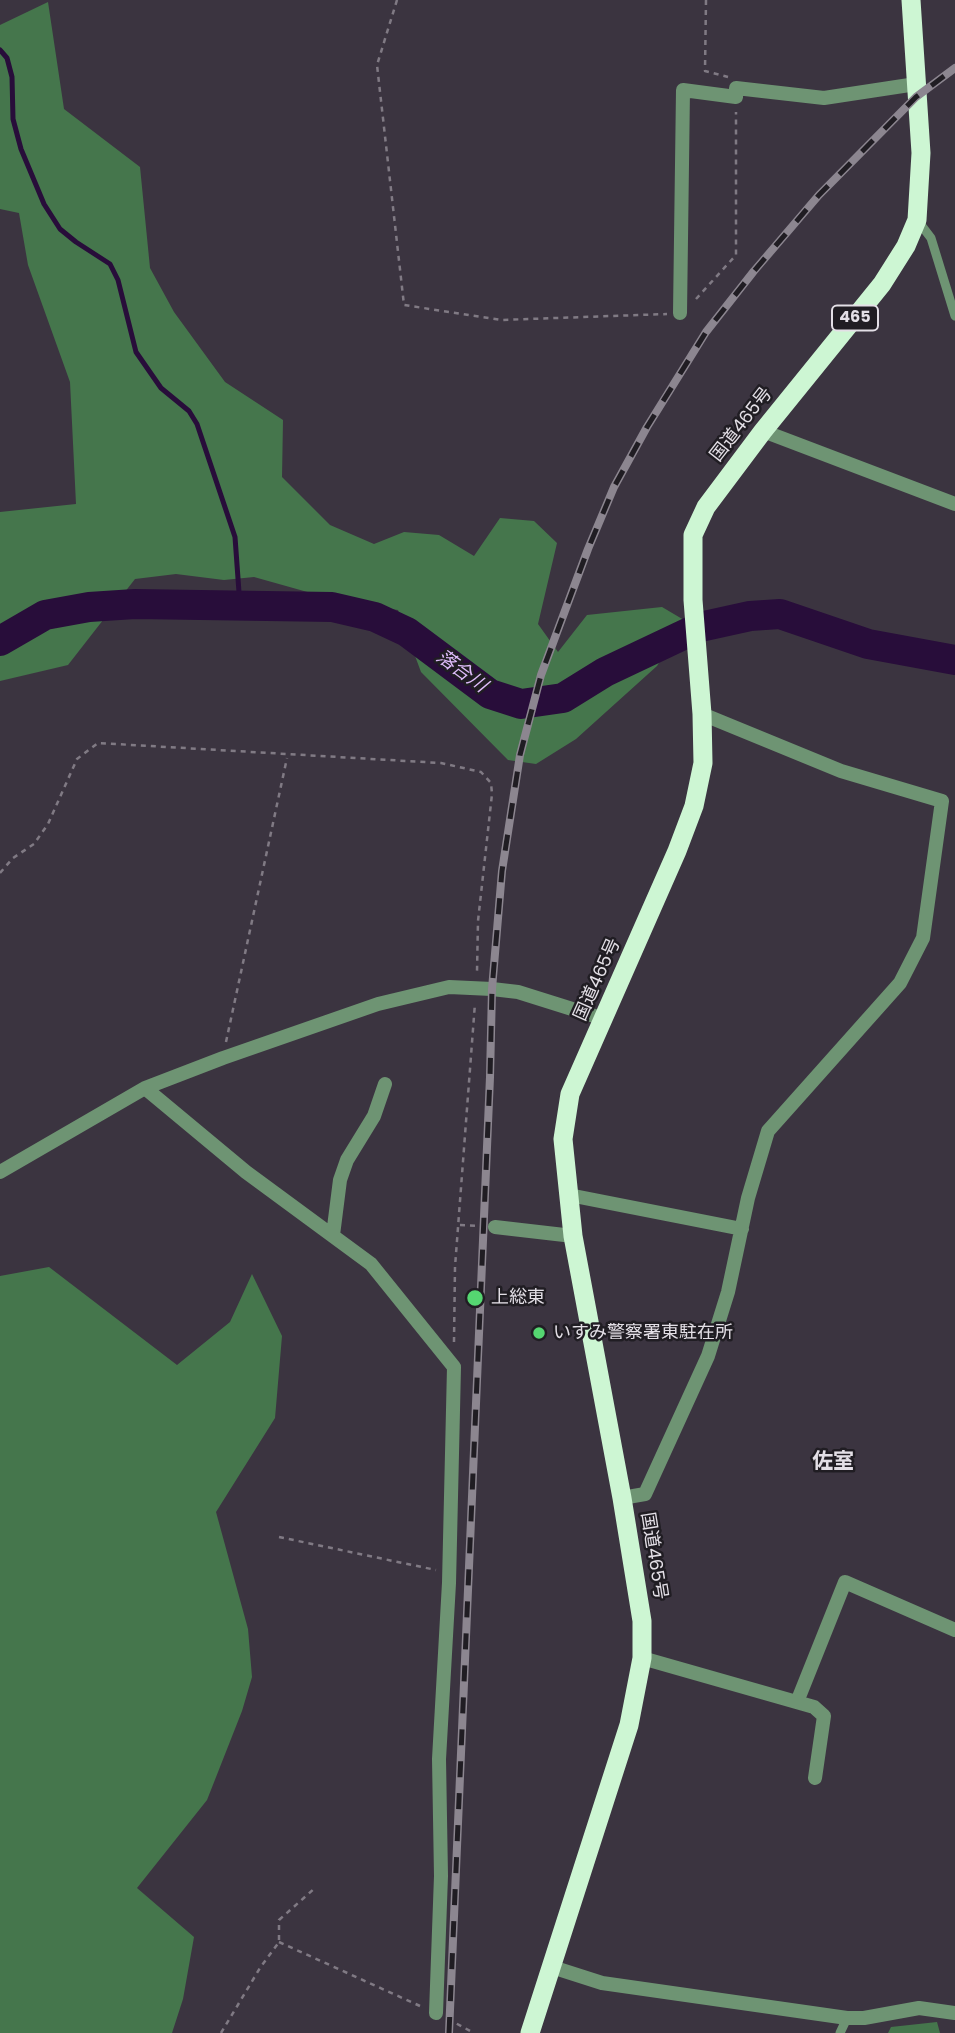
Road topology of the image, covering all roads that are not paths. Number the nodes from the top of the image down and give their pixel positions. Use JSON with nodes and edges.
{"nodes":[{"id":1,"x":911,"y":0,"type":"edge"},
{"id":2,"x":916,"y":84,"type":"junction"},
{"id":3,"x":917,"y":220,"type":"junction"},
{"id":4,"x":680,"y":313,"type":"road end"},
{"id":5,"x":955,"y":316,"type":"edge"},
{"id":6,"x":763,"y":431,"type":"junction"},
{"id":7,"x":955,"y":504,"type":"edge"},
{"id":8,"x":702,"y":714,"type":"junction"},
{"id":9,"x":604,"y":1019,"type":"junction"},
{"id":10,"x":385,"y":1084,"type":"dead end"},
{"id":11,"x":145,"y":1088,"type":"junction"},
{"id":12,"x":0,"y":1172,"type":"edge"},
{"id":13,"x":569,"y":1195,"type":"junction"},
{"id":14,"x":495,"y":1227,"type":"road end"},
{"id":15,"x":741,"y":1229,"type":"junction"},
{"id":16,"x":333,"y":1235,"type":"junction"},
{"id":17,"x":573,"y":1236,"type":"junction"},
{"id":18,"x":622,"y":1498,"type":"junction"},
{"id":19,"x":955,"y":1630,"type":"edge"},
{"id":20,"x":642,"y":1658,"type":"junction"},
{"id":21,"x":797,"y":1702,"type":"junction"},
{"id":22,"x":815,"y":1778,"type":"dead end"},
{"id":23,"x":552,"y":1967,"type":"junction"},
{"id":24,"x":436,"y":2013,"type":"road end"},
{"id":25,"x":955,"y":2013,"type":"edge"},
{"id":26,"x":847,"y":2018,"type":"junction"},
{"id":27,"x":530,"y":2033,"type":"edge"},
{"id":28,"x":840,"y":2033,"type":"edge"}],
"edges":[{"from":1,"to":2,"type":"highway","name":"国道465号","number":"465"},
{"from":2,"to":3,"type":"highway","name":"国道465号","number":"465"},
{"from":2,"to":4,"type":"street"},
{"from":3,"to":5,"type":"lane"},
{"from":3,"to":6,"type":"highway","name":"国道465号","number":"465"},
{"from":6,"to":7,"type":"street"},
{"from":6,"to":8,"type":"highway","name":"国道465号","number":"465"},
{"from":8,"to":9,"type":"highway","name":"国道465号","number":"465"},
{"from":8,"to":15,"type":"street"},
{"from":9,"to":11,"type":"street"},
{"from":9,"to":13,"type":"highway","name":"国道465号","number":"465"},
{"from":10,"to":16,"type":"street"},
{"from":11,"to":12,"type":"street"},
{"from":11,"to":16,"type":"street"},
{"from":13,"to":15,"type":"street"},
{"from":13,"to":17,"type":"highway","name":"国道465号","number":"465"},
{"from":14,"to":17,"type":"street"},
{"from":15,"to":18,"type":"street"},
{"from":16,"to":24,"type":"street"},
{"from":17,"to":18,"type":"highway","name":"国道465号","number":"465"},
{"from":18,"to":20,"type":"highway","name":"国道465号","number":"465"},
{"from":19,"to":21,"type":"street"},
{"from":20,"to":21,"type":"street"},
{"from":20,"to":23,"type":"highway","name":"国道465号","number":"465"},
{"from":21,"to":22,"type":"street"},
{"from":23,"to":26,"type":"street"},
{"from":23,"to":27,"type":"highway","name":"国道465号","number":"465"},
{"from":25,"to":26,"type":"street"},
{"from":26,"to":28,"type":"lane"}]}
